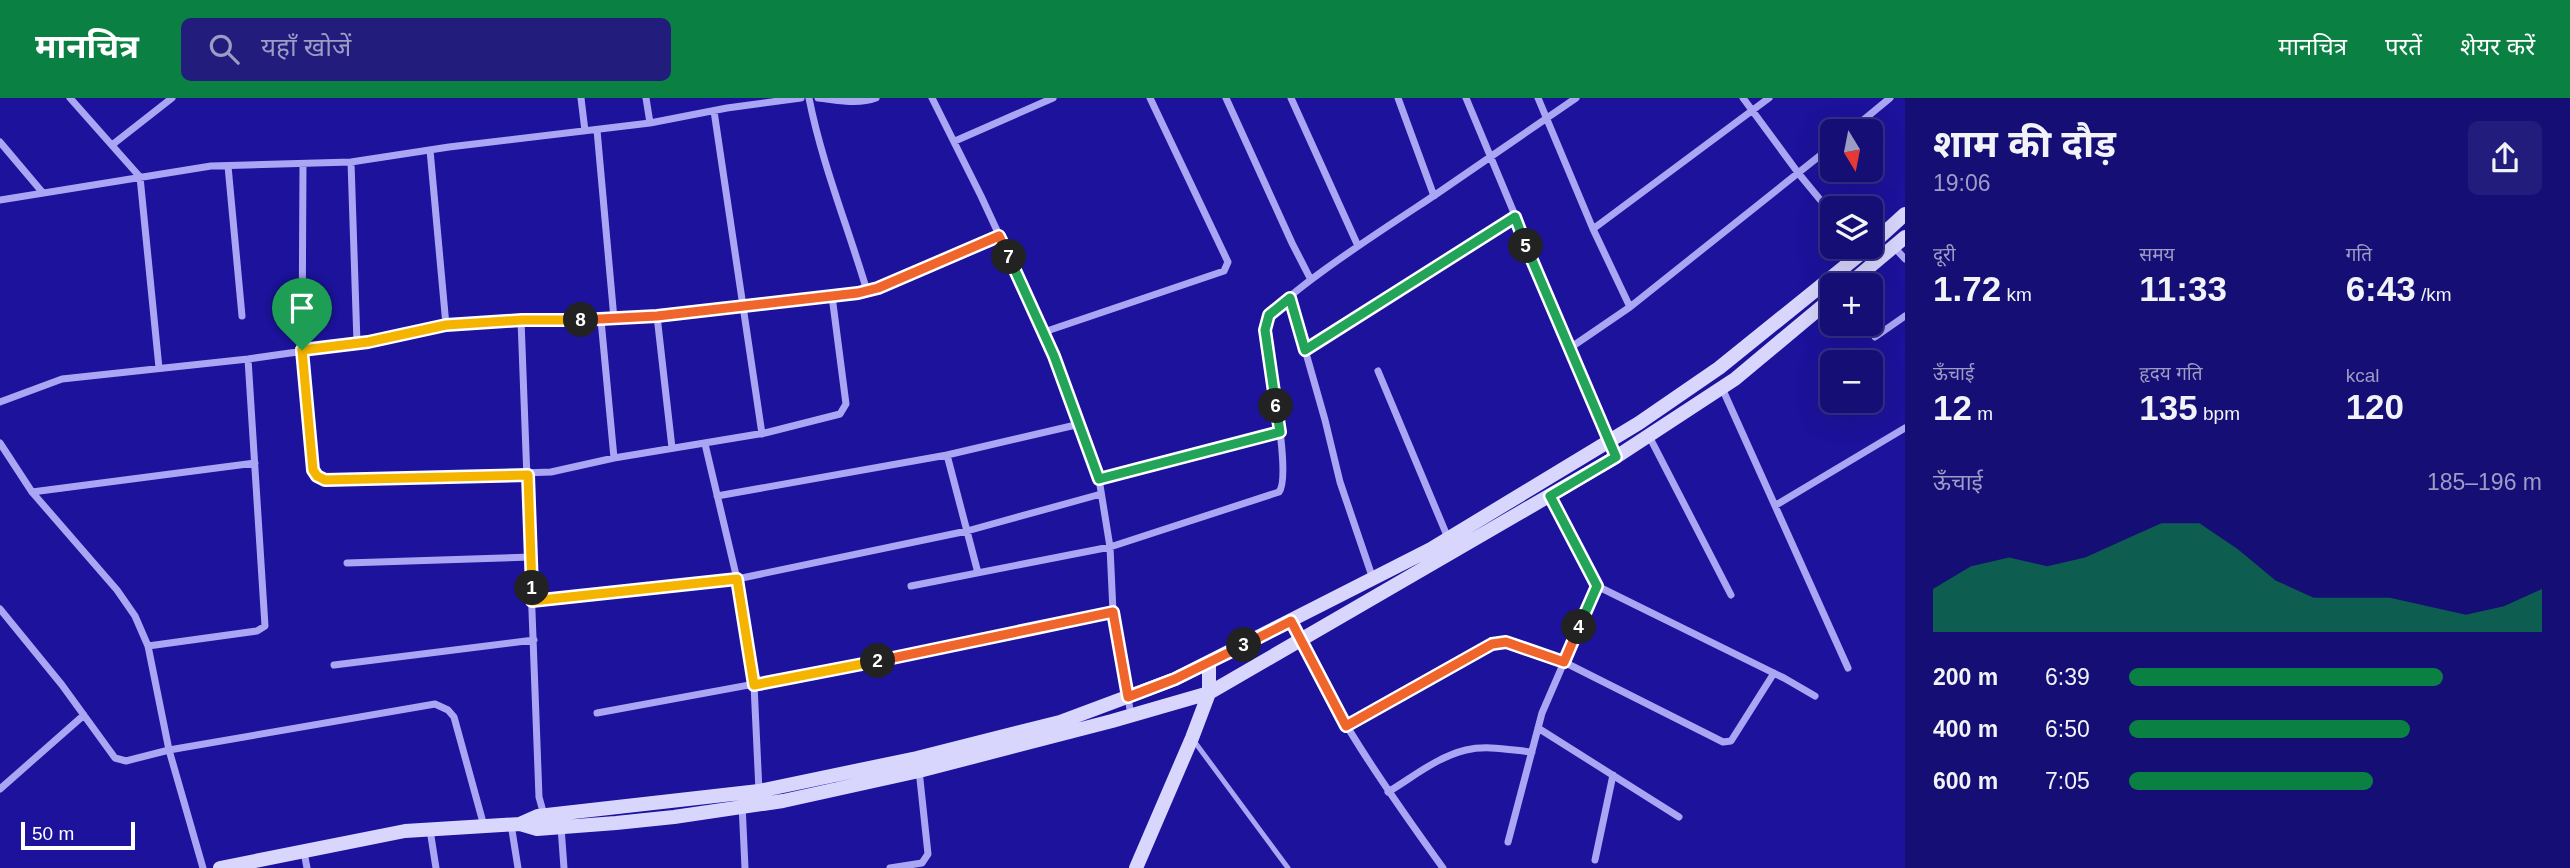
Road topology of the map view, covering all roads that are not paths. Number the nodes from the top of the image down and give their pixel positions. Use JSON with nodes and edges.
{"nodes":[{"id":1,"x":70,"y":98,"type":"edge"},
{"id":2,"x":172,"y":98,"type":"edge"},
{"id":3,"x":581,"y":98,"type":"edge"},
{"id":4,"x":646,"y":98,"type":"edge"},
{"id":5,"x":725,"y":98,"type":"edge"},
{"id":6,"x":802,"y":98,"type":"edge"},
{"id":7,"x":810,"y":98,"type":"edge"},
{"id":8,"x":818,"y":98,"type":"edge"},
{"id":9,"x":876,"y":98,"type":"edge"},
{"id":10,"x":932,"y":98,"type":"edge"},
{"id":11,"x":1053,"y":98,"type":"edge"},
{"id":12,"x":1150,"y":98,"type":"edge"},
{"id":13,"x":1226,"y":98,"type":"edge"},
{"id":14,"x":1291,"y":98,"type":"edge"},
{"id":15,"x":1398,"y":98,"type":"edge"},
{"id":16,"x":1466,"y":98,"type":"edge"},
{"id":17,"x":1538,"y":98,"type":"edge"},
{"id":18,"x":1576,"y":98,"type":"edge"},
{"id":19,"x":1743,"y":98,"type":"edge"},
{"id":20,"x":1769,"y":98,"type":"edge"},
{"id":21,"x":1890,"y":98,"type":"edge"},
{"id":22,"x":727,"y":108,"type":"junction"},
{"id":23,"x":714,"y":111,"type":"junction"},
{"id":24,"x":1752,"y":112,"type":"junction"},
{"id":25,"x":1545,"y":119,"type":"junction"},
{"id":26,"x":1865,"y":119,"type":"edge"},
{"id":27,"x":650,"y":123,"type":"junction"},
{"id":28,"x":597,"y":130,"type":"junction"},
{"id":29,"x":585,"y":131,"type":"junction"},
{"id":30,"x":955,"y":141,"type":"junction"},
{"id":31,"x":0,"y":142,"type":"edge"},
{"id":32,"x":112,"y":145,"type":"junction"},
{"id":33,"x":430,"y":150,"type":"junction"},
{"id":34,"x":1820,"y":156,"type":"edge"},
{"id":35,"x":1490,"y":157,"type":"junction"},
{"id":36,"x":351,"y":162,"type":"junction"},
{"id":37,"x":303,"y":164,"type":"junction"},
{"id":38,"x":228,"y":166,"type":"junction"},
{"id":39,"x":1799,"y":174,"type":"junction"},
{"id":40,"x":140,"y":177,"type":"junction"},
{"id":41,"x":43,"y":193,"type":"junction"},
{"id":42,"x":1434,"y":196,"type":"junction"},
{"id":43,"x":1820,"y":199,"type":"edge"},
{"id":44,"x":0,"y":201,"type":"edge"},
{"id":45,"x":1905,"y":214,"type":"edge"},
{"id":46,"x":1515,"y":217,"type":"junction"},
{"id":47,"x":1593,"y":229,"type":"junction"},
{"id":48,"x":1883,"y":233,"type":"edge"},
{"id":49,"x":999,"y":236,"type":"junction"},
{"id":50,"x":1900,"y":242,"type":"edge"},
{"id":51,"x":1359,"y":246,"type":"junction"},
{"id":52,"x":1853,"y":259,"type":"edge"},
{"id":53,"x":1873,"y":259,"type":"edge"},
{"id":54,"x":1905,"y":259,"type":"edge"},
{"id":55,"x":1875,"y":263,"type":"junction"},
{"id":56,"x":1863,"y":273,"type":"edge"},
{"id":57,"x":1311,"y":280,"type":"junction"},
{"id":58,"x":867,"y":291,"type":"junction"},
{"id":59,"x":832,"y":296,"type":"junction"},
{"id":60,"x":1290,"y":298,"type":"junction"},
{"id":61,"x":742,"y":307,"type":"junction"},
{"id":62,"x":1630,"y":307,"type":"junction"},
{"id":63,"x":1820,"y":308,"type":"edge"},
{"id":64,"x":242,"y":316,"type":"dead end"},
{"id":65,"x":657,"y":316,"type":"junction"},
{"id":66,"x":1905,"y":316,"type":"edge"},
{"id":67,"x":614,"y":319,"type":"junction"},
{"id":68,"x":522,"y":320,"type":"junction"},
{"id":69,"x":601,"y":320,"type":"junction"},
{"id":70,"x":446,"y":325,"type":"junction"},
{"id":71,"x":1044,"y":332,"type":"junction"},
{"id":72,"x":1875,"y":337,"type":"dead end"},
{"id":73,"x":357,"y":343,"type":"junction"},
{"id":74,"x":1570,"y":348,"type":"junction"},
{"id":75,"x":302,"y":350,"type":"junction"},
{"id":76,"x":1305,"y":350,"type":"junction"},
{"id":77,"x":248,"y":359,"type":"junction"},
{"id":78,"x":159,"y":368,"type":"junction"},
{"id":79,"x":1378,"y":371,"type":"dead end"},
{"id":80,"x":1722,"y":388,"type":"junction"},
{"id":81,"x":0,"y":402,"type":"edge"},
{"id":82,"x":1080,"y":424,"type":"junction"},
{"id":83,"x":1905,"y":428,"type":"edge"},
{"id":84,"x":1280,"y":432,"type":"junction"},
{"id":85,"x":762,"y":434,"type":"junction"},
{"id":86,"x":1649,"y":436,"type":"junction"},
{"id":87,"x":1609,"y":441,"type":"junction"},
{"id":88,"x":0,"y":443,"type":"edge"},
{"id":89,"x":705,"y":444,"type":"junction"},
{"id":90,"x":672,"y":448,"type":"junction"},
{"id":91,"x":947,"y":456,"type":"junction"},
{"id":92,"x":1616,"y":457,"type":"junction"},
{"id":93,"x":614,"y":458,"type":"junction"},
{"id":94,"x":255,"y":463,"type":"junction"},
{"id":95,"x":528,"y":475,"type":"junction"},
{"id":96,"x":1099,"y":479,"type":"junction"},
{"id":97,"x":32,"y":492,"type":"junction"},
{"id":98,"x":1101,"y":495,"type":"junction"},
{"id":99,"x":717,"y":496,"type":"junction"},
{"id":100,"x":1550,"y":496,"type":"junction"},
{"id":101,"x":1776,"y":505,"type":"junction"},
{"id":102,"x":967,"y":531,"type":"junction"},
{"id":103,"x":1449,"y":539,"type":"junction"},
{"id":104,"x":1110,"y":547,"type":"junction"},
{"id":105,"x":531,"y":557,"type":"junction"},
{"id":106,"x":347,"y":563,"type":"dead end"},
{"id":107,"x":978,"y":573,"type":"junction"},
{"id":108,"x":737,"y":579,"type":"junction"},
{"id":109,"x":1373,"y":579,"type":"junction"},
{"id":110,"x":911,"y":586,"type":"dead end"},
{"id":111,"x":1597,"y":586,"type":"junction"},
{"id":112,"x":1731,"y":595,"type":"dead end"},
{"id":113,"x":532,"y":601,"type":"junction"},
{"id":114,"x":0,"y":609,"type":"edge"},
{"id":115,"x":1113,"y":612,"type":"junction"},
{"id":116,"x":1291,"y":621,"type":"junction"},
{"id":117,"x":534,"y":640,"type":"junction"},
{"id":118,"x":1300,"y":641,"type":"junction"},
{"id":119,"x":148,"y":646,"type":"junction"},
{"id":120,"x":1209,"y":662,"type":"junction"},
{"id":121,"x":1564,"y":662,"type":"junction"},
{"id":122,"x":334,"y":665,"type":"dead end"},
{"id":123,"x":1848,"y":668,"type":"dead end"},
{"id":124,"x":1774,"y":673,"type":"junction"},
{"id":125,"x":754,"y":685,"type":"junction"},
{"id":126,"x":1209,"y":693,"type":"junction"},
{"id":127,"x":1815,"y":696,"type":"dead end"},
{"id":128,"x":1128,"y":697,"type":"junction"},
{"id":129,"x":597,"y":713,"type":"dead end"},
{"id":130,"x":83,"y":715,"type":"junction"},
{"id":131,"x":1131,"y":715,"type":"junction"},
{"id":132,"x":1346,"y":726,"type":"junction"},
{"id":133,"x":1538,"y":728,"type":"junction"},
{"id":134,"x":1192,"y":738,"type":"junction"},
{"id":135,"x":169,"y":750,"type":"junction"},
{"id":136,"x":1532,"y":752,"type":"junction"},
{"id":137,"x":918,"y":764,"type":"junction"},
{"id":138,"x":1613,"y":775,"type":"junction"},
{"id":139,"x":0,"y":789,"type":"edge"},
{"id":140,"x":759,"y":791,"type":"junction"},
{"id":141,"x":1388,"y":792,"type":"junction"},
{"id":142,"x":741,"y":800,"type":"junction"},
{"id":143,"x":544,"y":816,"type":"junction"},
{"id":144,"x":1679,"y":817,"type":"dead end"},
{"id":145,"x":516,"y":824,"type":"junction"},
{"id":146,"x":484,"y":827,"type":"junction"},
{"id":147,"x":561,"y":827,"type":"junction"},
{"id":148,"x":430,"y":830,"type":"junction"},
{"id":149,"x":1508,"y":842,"type":"dead end"},
{"id":150,"x":303,"y":851,"type":"junction"},
{"id":151,"x":1595,"y":860,"type":"dead end"},
{"id":152,"x":203,"y":868,"type":"edge"},
{"id":153,"x":220,"y":868,"type":"edge"},
{"id":154,"x":307,"y":868,"type":"edge"},
{"id":155,"x":436,"y":868,"type":"edge"},
{"id":156,"x":517,"y":868,"type":"edge"},
{"id":157,"x":564,"y":868,"type":"edge"},
{"id":158,"x":745,"y":868,"type":"edge"},
{"id":159,"x":890,"y":868,"type":"edge"},
{"id":160,"x":1136,"y":868,"type":"edge"},
{"id":161,"x":1289,"y":868,"type":"edge"},
{"id":162,"x":1443,"y":868,"type":"edge"}],
"edges":[{"from":1,"to":32,"type":"street"},
{"from":2,"to":32,"type":"street"},
{"from":3,"to":29,"type":"street"},
{"from":4,"to":27,"type":"street"},
{"from":5,"to":22,"type":"street"},
{"from":6,"to":22,"type":"street"},
{"from":7,"to":58,"type":"street"},
{"from":8,"to":9,"type":"street"},
{"from":10,"to":30,"type":"street"},
{"from":11,"to":30,"type":"street"},
{"from":12,"to":71,"type":"street"},
{"from":13,"to":57,"type":"street"},
{"from":14,"to":51,"type":"street"},
{"from":15,"to":42,"type":"street"},
{"from":16,"to":35,"type":"street"},
{"from":17,"to":25,"type":"street"},
{"from":18,"to":25,"type":"street"},
{"from":19,"to":24,"type":"street"},
{"from":20,"to":24,"type":"street"},
{"from":21,"to":26,"type":"street"},
{"from":22,"to":23,"type":"street"},
{"from":23,"to":27,"type":"street"},
{"from":23,"to":61,"type":"street"},
{"from":24,"to":39,"type":"street"},
{"from":24,"to":47,"type":"street"},
{"from":25,"to":35,"type":"street"},
{"from":25,"to":47,"type":"street"},
{"from":27,"to":28,"type":"street"},
{"from":28,"to":29,"type":"street"},
{"from":28,"to":67,"type":"street"},
{"from":29,"to":33,"type":"street"},
{"from":30,"to":49,"type":"street"},
{"from":31,"to":41,"type":"street"},
{"from":32,"to":40,"type":"street"},
{"from":33,"to":36,"type":"street"},
{"from":33,"to":70,"type":"street"},
{"from":34,"to":39,"type":"street"},
{"from":35,"to":42,"type":"street"},
{"from":35,"to":46,"type":"street"},
{"from":36,"to":37,"type":"street"},
{"from":36,"to":73,"type":"street"},
{"from":37,"to":38,"type":"street"},
{"from":37,"to":75,"type":"street"},
{"from":38,"to":40,"type":"street"},
{"from":38,"to":64,"type":"street"},
{"from":39,"to":43,"type":"street"},
{"from":39,"to":62,"type":"street"},
{"from":40,"to":41,"type":"street"},
{"from":40,"to":78,"type":"street"},
{"from":41,"to":44,"type":"street"},
{"from":42,"to":51,"type":"street"},
{"from":45,"to":48,"type":"street"},
{"from":46,"to":74,"type":"street"},
{"from":46,"to":76,"type":"street"},
{"from":47,"to":62,"type":"street"},
{"from":49,"to":58,"type":"street"},
{"from":49,"to":71,"type":"street"},
{"from":50,"to":54,"type":"street"},
{"from":50,"to":55,"type":"street"},
{"from":51,"to":57,"type":"street"},
{"from":52,"to":87,"type":"street"},
{"from":53,"to":55,"type":"street"},
{"from":55,"to":56,"type":"street"},
{"from":57,"to":60,"type":"street"},
{"from":58,"to":59,"type":"street"},
{"from":59,"to":61,"type":"street"},
{"from":59,"to":85,"type":"street"},
{"from":60,"to":76,"type":"street"},
{"from":60,"to":84,"type":"street"},
{"from":61,"to":65,"type":"street"},
{"from":61,"to":85,"type":"street"},
{"from":62,"to":74,"type":"street"},
{"from":63,"to":80,"type":"street"},
{"from":65,"to":67,"type":"street"},
{"from":65,"to":90,"type":"street"},
{"from":66,"to":72,"type":"street"},
{"from":67,"to":69,"type":"street"},
{"from":68,"to":69,"type":"street"},
{"from":68,"to":70,"type":"street"},
{"from":68,"to":95,"type":"street"},
{"from":69,"to":93,"type":"street"},
{"from":70,"to":73,"type":"street"},
{"from":71,"to":82,"type":"street"},
{"from":73,"to":75,"type":"street"},
{"from":74,"to":87,"type":"street"},
{"from":75,"to":77,"type":"street"},
{"from":75,"to":95,"type":"street"},
{"from":76,"to":109,"type":"street"},
{"from":77,"to":78,"type":"street"},
{"from":77,"to":94,"type":"street"},
{"from":78,"to":81,"type":"street"},
{"from":79,"to":103,"type":"street"},
{"from":80,"to":86,"type":"street"},
{"from":80,"to":101,"type":"street"},
{"from":82,"to":91,"type":"street"},
{"from":82,"to":96,"type":"street"},
{"from":83,"to":101,"type":"street"},
{"from":84,"to":96,"type":"street"},
{"from":84,"to":104,"type":"street"},
{"from":85,"to":89,"type":"street"},
{"from":86,"to":92,"type":"street"},
{"from":86,"to":112,"type":"street"},
{"from":87,"to":92,"type":"street"},
{"from":87,"to":103,"type":"street"},
{"from":88,"to":97,"type":"street"},
{"from":89,"to":90,"type":"street"},
{"from":89,"to":99,"type":"street"},
{"from":90,"to":93,"type":"street"},
{"from":91,"to":99,"type":"street"},
{"from":91,"to":102,"type":"street"},
{"from":92,"to":100,"type":"street"},
{"from":93,"to":95,"type":"street"},
{"from":94,"to":97,"type":"street"},
{"from":94,"to":119,"type":"street"},
{"from":95,"to":105,"type":"street"},
{"from":96,"to":98,"type":"street"},
{"from":97,"to":119,"type":"street"},
{"from":98,"to":102,"type":"street"},
{"from":98,"to":104,"type":"street"},
{"from":99,"to":108,"type":"street"},
{"from":100,"to":111,"type":"street"},
{"from":100,"to":118,"type":"street"},
{"from":101,"to":123,"type":"street"},
{"from":102,"to":107,"type":"street"},
{"from":102,"to":108,"type":"street"},
{"from":103,"to":109,"type":"street"},
{"from":104,"to":107,"type":"street"},
{"from":104,"to":115,"type":"street"},
{"from":105,"to":106,"type":"street"},
{"from":105,"to":113,"type":"street"},
{"from":107,"to":110,"type":"street"},
{"from":108,"to":113,"type":"street"},
{"from":108,"to":125,"type":"street"},
{"from":109,"to":116,"type":"street"},
{"from":111,"to":121,"type":"street"},
{"from":111,"to":124,"type":"street"},
{"from":113,"to":117,"type":"street"},
{"from":114,"to":130,"type":"street"},
{"from":115,"to":125,"type":"street"},
{"from":115,"to":128,"type":"street"},
{"from":116,"to":118,"type":"street"},
{"from":116,"to":120,"type":"street"},
{"from":117,"to":122,"type":"street"},
{"from":117,"to":143,"type":"street"},
{"from":118,"to":126,"type":"street"},
{"from":118,"to":132,"type":"street"},
{"from":119,"to":135,"type":"street"},
{"from":120,"to":126,"type":"street"},
{"from":120,"to":128,"type":"street"},
{"from":121,"to":124,"type":"street"},
{"from":121,"to":132,"type":"street"},
{"from":121,"to":133,"type":"street"},
{"from":124,"to":127,"type":"street"},
{"from":125,"to":129,"type":"street"},
{"from":125,"to":140,"type":"street"},
{"from":126,"to":131,"type":"street"},
{"from":126,"to":134,"type":"street"},
{"from":128,"to":131,"type":"street"},
{"from":128,"to":137,"type":"street"},
{"from":130,"to":135,"type":"street"},
{"from":130,"to":139,"type":"street"},
{"from":131,"to":137,"type":"street"},
{"from":132,"to":141,"type":"street"},
{"from":133,"to":136,"type":"street"},
{"from":133,"to":138,"type":"street"},
{"from":134,"to":160,"type":"street"},
{"from":134,"to":161,"type":"lane"},
{"from":135,"to":146,"type":"street"},
{"from":135,"to":152,"type":"street"},
{"from":136,"to":141,"type":"street"},
{"from":136,"to":149,"type":"street"},
{"from":137,"to":140,"type":"street"},
{"from":137,"to":142,"type":"street"},
{"from":137,"to":159,"type":"street"},
{"from":138,"to":144,"type":"street"},
{"from":138,"to":151,"type":"street"},
{"from":140,"to":142,"type":"street"},
{"from":141,"to":162,"type":"street"},
{"from":142,"to":143,"type":"street"},
{"from":142,"to":147,"type":"street"},
{"from":142,"to":158,"type":"street"},
{"from":143,"to":145,"type":"street"},
{"from":145,"to":146,"type":"street"},
{"from":145,"to":147,"type":"street"},
{"from":145,"to":156,"type":"street"},
{"from":146,"to":148,"type":"street"},
{"from":147,"to":157,"type":"street"},
{"from":148,"to":150,"type":"street"},
{"from":148,"to":155,"type":"street"},
{"from":150,"to":153,"type":"street"},
{"from":150,"to":154,"type":"street"}]}
